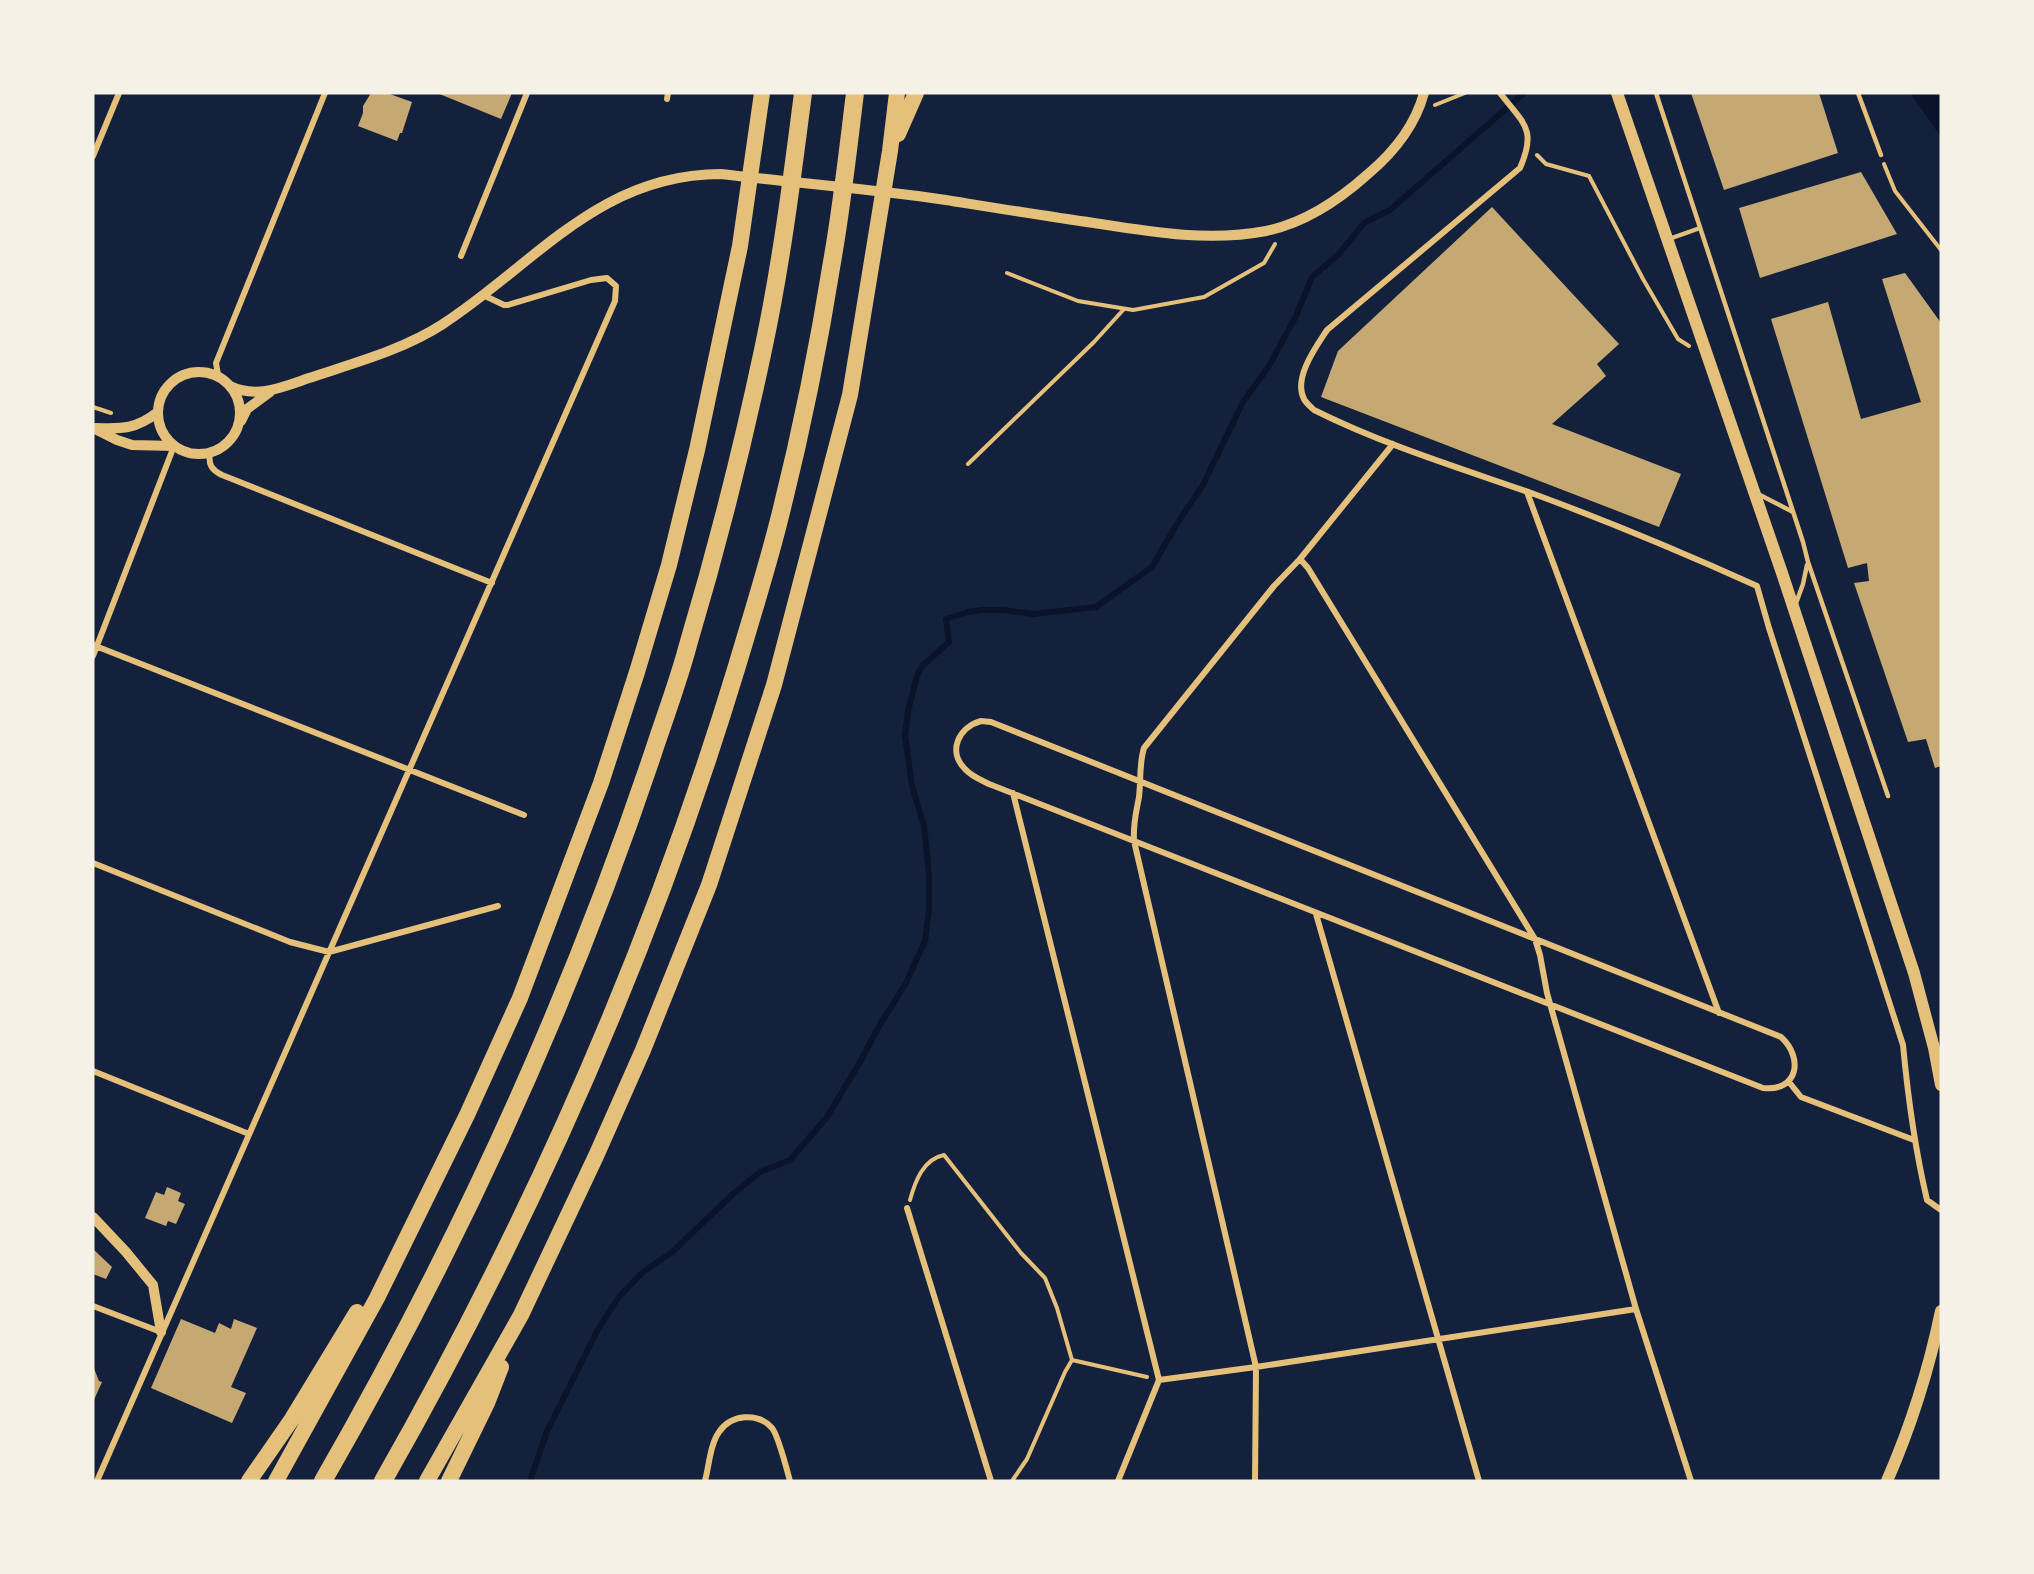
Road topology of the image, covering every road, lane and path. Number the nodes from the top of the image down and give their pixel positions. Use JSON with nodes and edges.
{"nodes":[{"id":1,"x":119,"y":93,"type":"edge"},
{"id":2,"x":325,"y":93,"type":"edge"},
{"id":3,"x":527,"y":93,"type":"edge"},
{"id":4,"x":762,"y":93,"type":"edge"},
{"id":5,"x":897,"y":93,"type":"edge"},
{"id":6,"x":1424,"y":93,"type":"edge"},
{"id":7,"x":1465,"y":93,"type":"edge"},
{"id":8,"x":1500,"y":93,"type":"edge"},
{"id":9,"x":1617,"y":93,"type":"edge"},
{"id":10,"x":1656,"y":93,"type":"edge"},
{"id":11,"x":1858,"y":93,"type":"edge"},
{"id":12,"x":802,"y":99,"type":"edge"},
{"id":13,"x":913,"y":100,"type":"edge"},
{"id":14,"x":854,"y":102,"type":"edge"},
{"id":15,"x":1417,"y":112,"type":"junction"},
{"id":16,"x":1528,"y":146,"type":"junction"},
{"id":17,"x":890,"y":151,"type":"junction"},
{"id":18,"x":1881,"y":155,"type":"joint"},
{"id":19,"x":93,"y":156,"type":"edge"},
{"id":20,"x":1286,"y":225,"type":"junction"},
{"id":21,"x":1700,"y":228,"type":"junction"},
{"id":22,"x":1667,"y":240,"type":"junction"},
{"id":23,"x":1941,"y":250,"type":"edge"},
{"id":24,"x":461,"y":256,"type":"dead end"},
{"id":25,"x":1007,"y":273,"type":"dead end"},
{"id":26,"x":483,"y":294,"type":"junction"},
{"id":27,"x":1124,"y":308,"type":"junction"},
{"id":28,"x":1708,"y":358,"type":"junction"},
{"id":29,"x":218,"y":375,"type":"junction"},
{"id":30,"x":230,"y":386,"type":"junction"},
{"id":31,"x":273,"y":390,"type":"junction"},
{"id":32,"x":158,"y":412,"type":"junction"},
{"id":33,"x":238,"y":426,"type":"junction"},
{"id":34,"x":93,"y":428,"type":"edge"},
{"id":35,"x":1393,"y":444,"type":"junction"},
{"id":36,"x":174,"y":446,"type":"junction"},
{"id":37,"x":210,"y":453,"type":"junction"},
{"id":38,"x":968,"y":464,"type":"dead end"},
{"id":39,"x":1527,"y":492,"type":"junction"},
{"id":40,"x":1754,"y":492,"type":"junction"},
{"id":41,"x":1793,"y":512,"type":"junction"},
{"id":42,"x":1300,"y":559,"type":"junction"},
{"id":43,"x":1808,"y":562,"type":"junction"},
{"id":44,"x":492,"y":582,"type":"junction"},
{"id":45,"x":1793,"y":610,"type":"junction"},
{"id":46,"x":95,"y":646,"type":"edge"},
{"id":47,"x":93,"y":656,"type":"edge"},
{"id":48,"x":410,"y":769,"type":"junction"},
{"id":49,"x":1140,"y":781,"type":"junction"},
{"id":50,"x":1012,"y":792,"type":"junction"},
{"id":51,"x":1888,"y":796,"type":"dead end"},
{"id":52,"x":524,"y":815,"type":"dead end"},
{"id":53,"x":1134,"y":841,"type":"junction"},
{"id":54,"x":93,"y":862,"type":"edge"},
{"id":55,"x":498,"y":906,"type":"dead end"},
{"id":56,"x":1317,"y":914,"type":"junction"},
{"id":57,"x":1535,"y":939,"type":"junction"},
{"id":58,"x":329,"y":952,"type":"junction"},
{"id":59,"x":1551,"y":1004,"type":"junction"},
{"id":60,"x":1719,"y":1012,"type":"junction"},
{"id":61,"x":93,"y":1071,"type":"edge"},
{"id":62,"x":1789,"y":1083,"type":"junction"},
{"id":63,"x":1941,"y":1084,"type":"edge"},
{"id":64,"x":249,"y":1134,"type":"junction"},
{"id":65,"x":1914,"y":1140,"type":"junction"},
{"id":66,"x":907,"y":1208,"type":"joint"},
{"id":67,"x":1941,"y":1210,"type":"edge"},
{"id":68,"x":419,"y":1211,"type":"junction"},
{"id":69,"x":93,"y":1217,"type":"edge"},
{"id":70,"x":93,"y":1306,"type":"edge"},
{"id":71,"x":1636,"y":1310,"type":"junction"},
{"id":72,"x":1941,"y":1311,"type":"edge"},
{"id":73,"x":521,"y":1315,"type":"junction"},
{"id":74,"x":161,"y":1332,"type":"junction"},
{"id":75,"x":1438,"y":1340,"type":"junction"},
{"id":76,"x":1072,"y":1360,"type":"junction"},
{"id":77,"x":1256,"y":1367,"type":"junction"},
{"id":78,"x":1159,"y":1380,"type":"junction"},
{"id":79,"x":97,"y":1481,"type":"edge"},
{"id":80,"x":249,"y":1481,"type":"edge"},
{"id":81,"x":276,"y":1481,"type":"edge"},
{"id":82,"x":323,"y":1481,"type":"edge"},
{"id":83,"x":383,"y":1481,"type":"edge"},
{"id":84,"x":428,"y":1481,"type":"edge"},
{"id":85,"x":449,"y":1481,"type":"edge"},
{"id":86,"x":705,"y":1481,"type":"edge"},
{"id":87,"x":790,"y":1481,"type":"edge"},
{"id":88,"x":991,"y":1481,"type":"edge"},
{"id":89,"x":1012,"y":1481,"type":"edge"},
{"id":90,"x":1118,"y":1481,"type":"edge"},
{"id":91,"x":1255,"y":1481,"type":"edge"},
{"id":92,"x":1479,"y":1481,"type":"edge"},
{"id":93,"x":1691,"y":1481,"type":"edge"},
{"id":94,"x":1887,"y":1481,"type":"edge"}],
"edges":[{"from":1,"to":19,"type":"street"},
{"from":2,"to":29,"type":"street"},
{"from":3,"to":24,"type":"street"},
{"from":4,"to":68,"type":"highway"},
{"from":5,"to":17,"type":"highway"},
{"from":6,"to":15,"type":"street"},
{"from":7,"to":15,"type":"path"},
{"from":8,"to":16,"type":"street"},
{"from":9,"to":22,"type":"main road"},
{"from":10,"to":21,"type":"lane"},
{"from":11,"to":18,"type":"lane"},
{"from":12,"to":82,"type":"highway"},
{"from":13,"to":17,"type":"highway"},
{"from":14,"to":83,"type":"highway"},
{"from":15,"to":20,"type":"street"},
{"from":16,"to":28,"type":"path"},
{"from":16,"to":35,"type":"street"},
{"from":17,"to":73,"type":"highway"},
{"from":18,"to":23,"type":"path"},
{"from":20,"to":26,"type":"street"},
{"from":20,"to":27,"type":"path"},
{"from":21,"to":22,"type":"lane"},
{"from":21,"to":41,"type":"lane"},
{"from":22,"to":28,"type":"main road"},
{"from":25,"to":27,"type":"path"},
{"from":26,"to":31,"type":"street"},
{"from":26,"to":44,"type":"street"},
{"from":27,"to":38,"type":"path"},
{"from":28,"to":40,"type":"main road"},
{"from":29,"to":30,"type":"street"},
{"from":29,"to":32,"type":"street"},
{"from":30,"to":31,"type":"street"},
{"from":30,"to":33,"type":"street"},
{"from":31,"to":33,"type":"street"},
{"from":32,"to":34,"type":"street"},
{"from":32,"to":36,"type":"street"},
{"from":33,"to":37,"type":"street"},
{"from":34,"to":36,"type":"street"},
{"from":35,"to":39,"type":"street"},
{"from":35,"to":42,"type":"street"},
{"from":36,"to":37,"type":"street"},
{"from":36,"to":46,"type":"street"},
{"from":37,"to":44,"type":"street"},
{"from":39,"to":60,"type":"street"},
{"from":39,"to":65,"type":"street"},
{"from":40,"to":41,"type":"lane"},
{"from":40,"to":45,"type":"main road"},
{"from":41,"to":43,"type":"lane"},
{"from":42,"to":49,"type":"street"},
{"from":42,"to":57,"type":"street"},
{"from":43,"to":45,"type":"lane"},
{"from":43,"to":51,"type":"lane"},
{"from":44,"to":48,"type":"street"},
{"from":45,"to":63,"type":"main road"},
{"from":46,"to":47,"type":"street"},
{"from":46,"to":48,"type":"street"},
{"from":48,"to":52,"type":"street"},
{"from":48,"to":58,"type":"street"},
{"from":49,"to":50,"type":"street"},
{"from":49,"to":53,"type":"street"},
{"from":49,"to":57,"type":"street"},
{"from":50,"to":53,"type":"street"},
{"from":50,"to":78,"type":"street"},
{"from":53,"to":56,"type":"street"},
{"from":53,"to":77,"type":"street"},
{"from":54,"to":58,"type":"street"},
{"from":55,"to":58,"type":"street"},
{"from":56,"to":59,"type":"street"},
{"from":56,"to":75,"type":"street"},
{"from":57,"to":59,"type":"street"},
{"from":57,"to":60,"type":"street"},
{"from":58,"to":64,"type":"street"},
{"from":59,"to":62,"type":"street"},
{"from":59,"to":71,"type":"street"},
{"from":60,"to":62,"type":"street"},
{"from":61,"to":64,"type":"street"},
{"from":62,"to":65,"type":"street"},
{"from":64,"to":74,"type":"street"},
{"from":65,"to":67,"type":"street"},
{"from":66,"to":76,"type":"path"},
{"from":66,"to":88,"type":"street"},
{"from":68,"to":80,"type":"highway"},
{"from":68,"to":81,"type":"highway"},
{"from":69,"to":74,"type":"street"},
{"from":70,"to":74,"type":"street"},
{"from":71,"to":75,"type":"street"},
{"from":71,"to":93,"type":"street"},
{"from":72,"to":94,"type":"main road"},
{"from":73,"to":84,"type":"highway"},
{"from":73,"to":85,"type":"highway"},
{"from":74,"to":79,"type":"street"},
{"from":75,"to":77,"type":"street"},
{"from":75,"to":92,"type":"street"},
{"from":76,"to":78,"type":"path"},
{"from":76,"to":89,"type":"path"},
{"from":77,"to":78,"type":"street"},
{"from":77,"to":91,"type":"street"},
{"from":78,"to":90,"type":"street"},
{"from":86,"to":87,"type":"street"}]}
